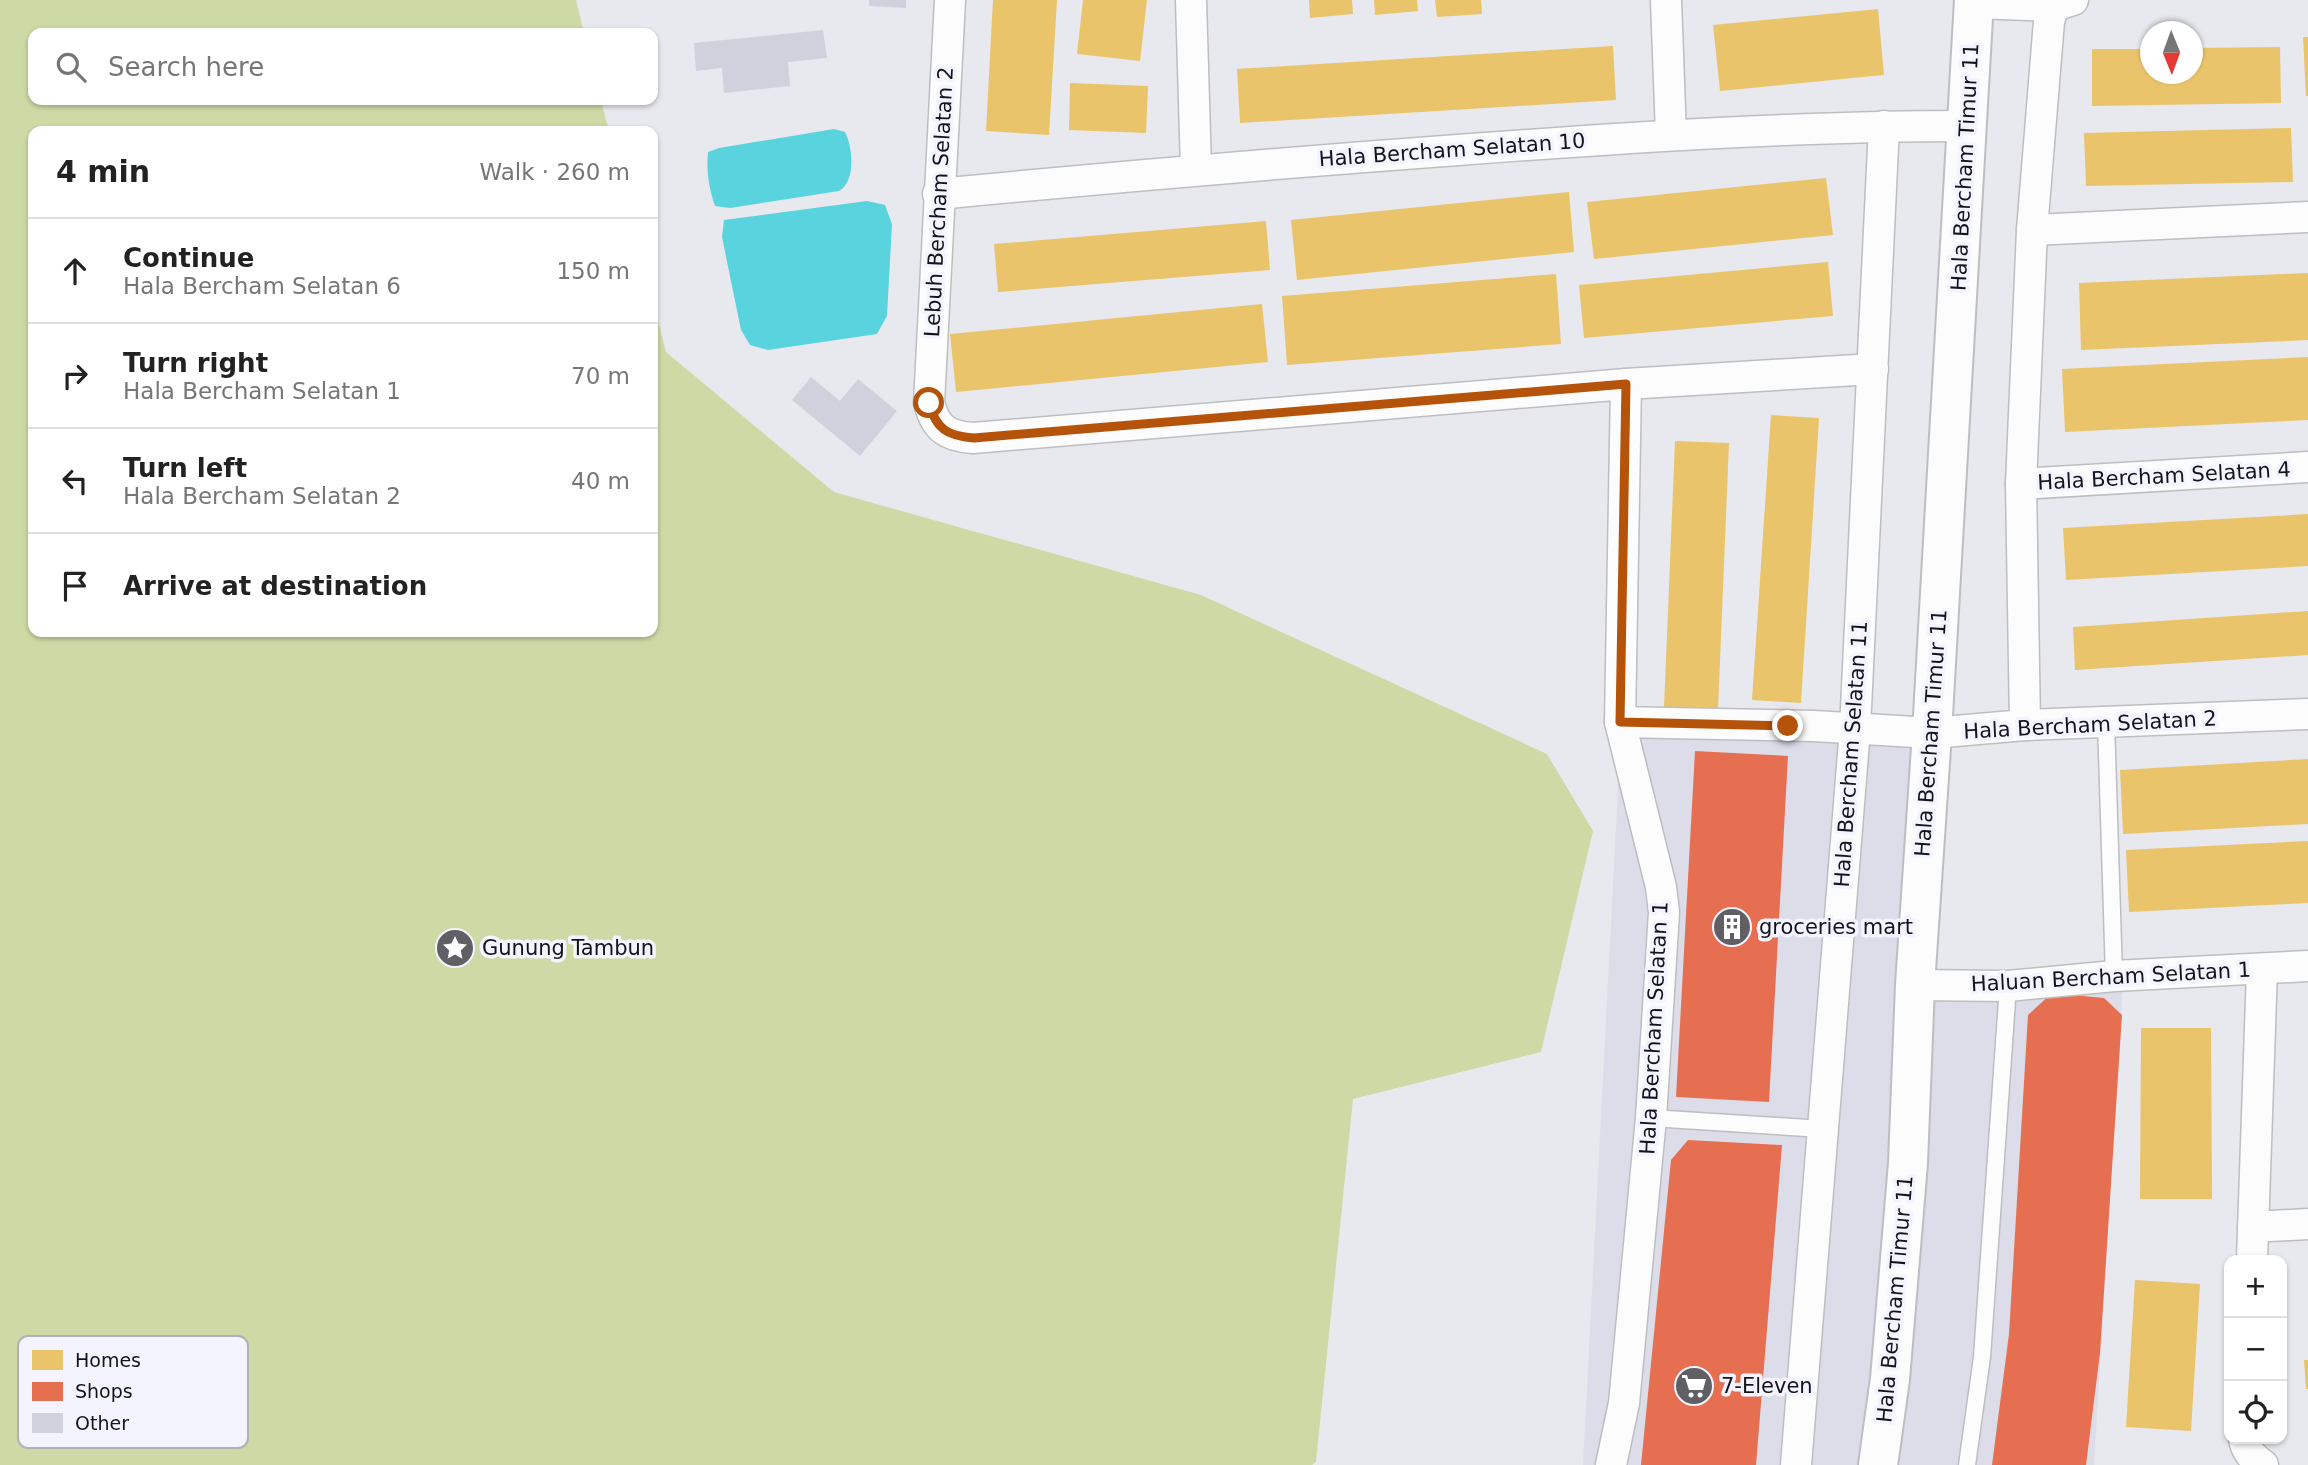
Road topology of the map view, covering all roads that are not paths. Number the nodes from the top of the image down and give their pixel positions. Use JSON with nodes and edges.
{"nodes":[{"id":1,"x":950,"y":0,"type":"edge"},
{"id":2,"x":1191,"y":0,"type":"edge"},
{"id":3,"x":1666,"y":0,"type":"edge"},
{"id":4,"x":1974,"y":2,"type":"edge"},
{"id":5,"x":2066,"y":2,"type":"edge"},
{"id":6,"x":1884,"y":126,"type":"junction"},
{"id":7,"x":1968,"y":126,"type":"junction"},
{"id":8,"x":1671,"y":135,"type":"junction"},
{"id":9,"x":1196,"y":169,"type":"junction"},
{"id":10,"x":938,"y":194,"type":"junction"},
{"id":11,"x":2308,"y":217,"type":"edge"},
{"id":12,"x":2032,"y":230,"type":"junction"},
{"id":13,"x":1873,"y":369,"type":"junction"},
{"id":14,"x":1626,"y":384,"type":"junction"},
{"id":15,"x":2308,"y":467,"type":"edge"},
{"id":16,"x":2021,"y":484,"type":"junction"},
{"id":17,"x":2308,"y":714,"type":"edge"},
{"id":18,"x":1620,"y":722,"type":"junction"},
{"id":19,"x":2106,"y":722,"type":"junction"},
{"id":20,"x":2025,"y":725,"type":"junction"},
{"id":21,"x":1855,"y":729,"type":"junction"},
{"id":22,"x":1932,"y":733,"type":"junction"},
{"id":23,"x":2308,"y":966,"type":"edge"},
{"id":24,"x":2262,"y":969,"type":"junction"},
{"id":25,"x":2114,"y":976,"type":"junction"},
{"id":26,"x":1915,"y":985,"type":"junction"},
{"id":27,"x":2008,"y":986,"type":"junction"},
{"id":28,"x":1651,"y":1118,"type":"junction"},
{"id":29,"x":1824,"y":1129,"type":"junction"},
{"id":30,"x":2308,"y":1224,"type":"edge"},
{"id":31,"x":2253,"y":1227,"type":"junction"},
{"id":32,"x":2252,"y":1255,"type":"edge"},
{"id":33,"x":2245,"y":1444,"type":"edge"},
{"id":34,"x":1611,"y":1465,"type":"edge"},
{"id":35,"x":1796,"y":1465,"type":"edge"},
{"id":36,"x":1878,"y":1465,"type":"edge"},
{"id":37,"x":1967,"y":1465,"type":"edge"},
{"id":38,"x":2263,"y":1465,"type":"edge"}],
"edges":[{"from":1,"to":10,"type":"street","name":"Lebuh Bercham Selatan 2"},
{"from":2,"to":9,"type":"street"},
{"from":3,"to":8,"type":"street"},
{"from":4,"to":5,"type":"street"},
{"from":4,"to":7,"type":"street","name":"Hala Bercham Timur 11"},
{"from":5,"to":12,"type":"street"},
{"from":6,"to":7,"type":"street","name":"Hala Bercham Selatan 10"},
{"from":6,"to":8,"type":"street","name":"Hala Bercham Selatan 10"},
{"from":6,"to":13,"type":"street","name":"Hala Bercham Selatan 11"},
{"from":7,"to":22,"type":"street","name":"Hala Bercham Timur 11"},
{"from":8,"to":9,"type":"street","name":"Hala Bercham Selatan 10"},
{"from":9,"to":10,"type":"street","name":"Hala Bercham Selatan 10"},
{"from":10,"to":14,"type":"street","name":"Lebuh Bercham Selatan 2"},
{"from":11,"to":12,"type":"street"},
{"from":12,"to":16,"type":"street"},
{"from":13,"to":14,"type":"street"},
{"from":13,"to":21,"type":"street","name":"Hala Bercham Selatan 11"},
{"from":14,"to":18,"type":"street","name":"Hala Bercham Selatan 1"},
{"from":15,"to":16,"type":"street","name":"Hala Bercham Selatan 4"},
{"from":16,"to":20,"type":"street"},
{"from":17,"to":19,"type":"street","name":"Hala Bercham Selatan 2"},
{"from":18,"to":21,"type":"street","name":"Hala Bercham Selatan 2"},
{"from":18,"to":28,"type":"street","name":"Hala Bercham Selatan 1"},
{"from":19,"to":20,"type":"street","name":"Hala Bercham Selatan 2"},
{"from":19,"to":25,"type":"lane"},
{"from":20,"to":22,"type":"street","name":"Hala Bercham Selatan 2"},
{"from":21,"to":22,"type":"street","name":"Hala Bercham Selatan 2"},
{"from":21,"to":29,"type":"street","name":"Hala Bercham Selatan 11"},
{"from":22,"to":26,"type":"street","name":"Hala Bercham Timur 11"},
{"from":23,"to":24,"type":"street","name":"Haluan Bercham Selatan 1"},
{"from":24,"to":25,"type":"street","name":"Haluan Bercham Selatan 1"},
{"from":24,"to":31,"type":"street"},
{"from":25,"to":27,"type":"street","name":"Haluan Bercham Selatan 1"},
{"from":26,"to":27,"type":"street","name":"Haluan Bercham Selatan 1"},
{"from":26,"to":36,"type":"street","name":"Hala Bercham Timur 11"},
{"from":27,"to":37,"type":"lane"},
{"from":28,"to":29,"type":"lane"},
{"from":28,"to":34,"type":"street","name":"Hala Bercham Selatan 1"},
{"from":29,"to":35,"type":"street","name":"Hala Bercham Selatan 11"},
{"from":30,"to":31,"type":"street"},
{"from":31,"to":32,"type":"street"},
{"from":33,"to":38,"type":"street"}]}
